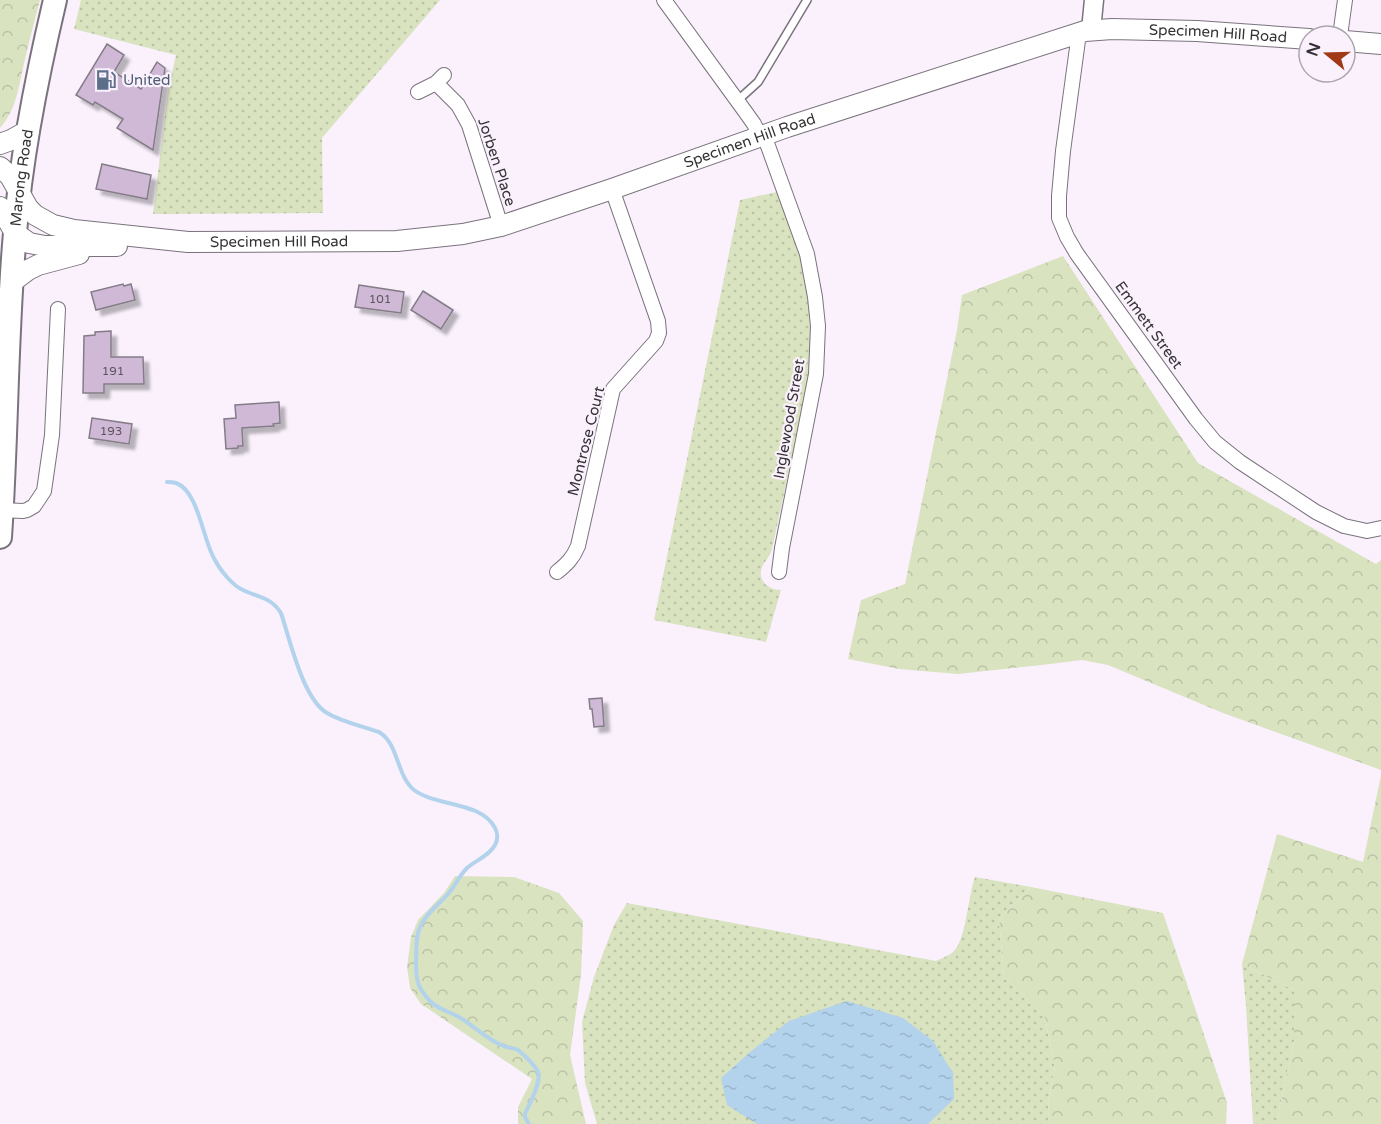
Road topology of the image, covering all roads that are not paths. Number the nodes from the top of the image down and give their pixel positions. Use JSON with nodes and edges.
{"nodes":[{"id":1,"x":55,"y":0,"type":"edge"},
{"id":2,"x":664,"y":0,"type":"edge"},
{"id":3,"x":807,"y":0,"type":"edge"},
{"id":4,"x":1094,"y":0,"type":"edge"},
{"id":5,"x":1345,"y":0,"type":"edge"},
{"id":6,"x":1342,"y":24,"type":"edge"},
{"id":7,"x":1085,"y":32,"type":"junction"},
{"id":8,"x":1297,"y":38,"type":"edge"},
{"id":9,"x":1357,"y":42,"type":"edge"},
{"id":10,"x":1381,"y":44,"type":"edge"},
{"id":11,"x":418,"y":92,"type":"dead end"},
{"id":12,"x":737,"y":101,"type":"junction"},
{"id":13,"x":28,"y":130,"type":"junction"},
{"id":14,"x":762,"y":136,"type":"junction"},
{"id":15,"x":0,"y":144,"type":"edge"},
{"id":16,"x":0,"y":167,"type":"edge"},
{"id":17,"x":612,"y":189,"type":"junction"},
{"id":18,"x":19,"y":193,"type":"junction"},
{"id":19,"x":0,"y":207,"type":"edge"},
{"id":20,"x":501,"y":225,"type":"junction"},
{"id":21,"x":15,"y":233,"type":"junction"},
{"id":22,"x":188,"y":242,"type":"junction"},
{"id":23,"x":111,"y":246,"type":"junction"},
{"id":24,"x":12,"y":282,"type":"junction"},
{"id":25,"x":58,"y":309,"type":"dead end"},
{"id":26,"x":1,"y":510,"type":"edge"},
{"id":27,"x":1381,"y":528,"type":"edge"},
{"id":28,"x":0,"y":537,"type":"edge"},
{"id":29,"x":557,"y":572,"type":"dead end"},
{"id":30,"x":779,"y":572,"type":"dead end"}],
"edges":[{"from":1,"to":13,"type":"highway","name":"Marong Road"},
{"from":2,"to":12,"type":"street","name":"Inglewood Street"},
{"from":3,"to":12,"type":"lane"},
{"from":4,"to":7,"type":"street"},
{"from":5,"to":6,"type":"street"},
{"from":7,"to":8,"type":"main road","name":"Specimen Hill Road"},
{"from":7,"to":14,"type":"main road","name":"Specimen Hill Road"},
{"from":7,"to":27,"type":"street","name":"Emmett Street"},
{"from":9,"to":10,"type":"main road"},
{"from":11,"to":20,"type":"street","name":"Jorben Place"},
{"from":12,"to":14,"type":"street","name":"Inglewood Street"},
{"from":13,"to":15,"type":"main road"},
{"from":13,"to":18,"type":"highway","name":"Marong Road"},
{"from":14,"to":17,"type":"main road","name":"Specimen Hill Road"},
{"from":14,"to":30,"type":"street","name":"Inglewood Street"},
{"from":16,"to":18,"type":"main road","name":"Specimen Hill Road"},
{"from":17,"to":20,"type":"main road","name":"Specimen Hill Road"},
{"from":17,"to":29,"type":"street","name":"Montrose Court"},
{"from":18,"to":21,"type":"highway","name":"Marong Road"},
{"from":18,"to":22,"type":"main road","name":"Specimen Hill Road"},
{"from":19,"to":21,"type":"main road"},
{"from":20,"to":22,"type":"main road","name":"Specimen Hill Road"},
{"from":21,"to":23,"type":"main road","name":"Specimen Hill Road"},
{"from":21,"to":24,"type":"highway","name":"Marong Road"},
{"from":22,"to":23,"type":"main road","name":"Specimen Hill Road"},
{"from":23,"to":24,"type":"main road"},
{"from":24,"to":26,"type":"highway","name":"Marong Road"},
{"from":25,"to":26,"type":"street"},
{"from":26,"to":28,"type":"highway","name":"Marong Road"}]}
